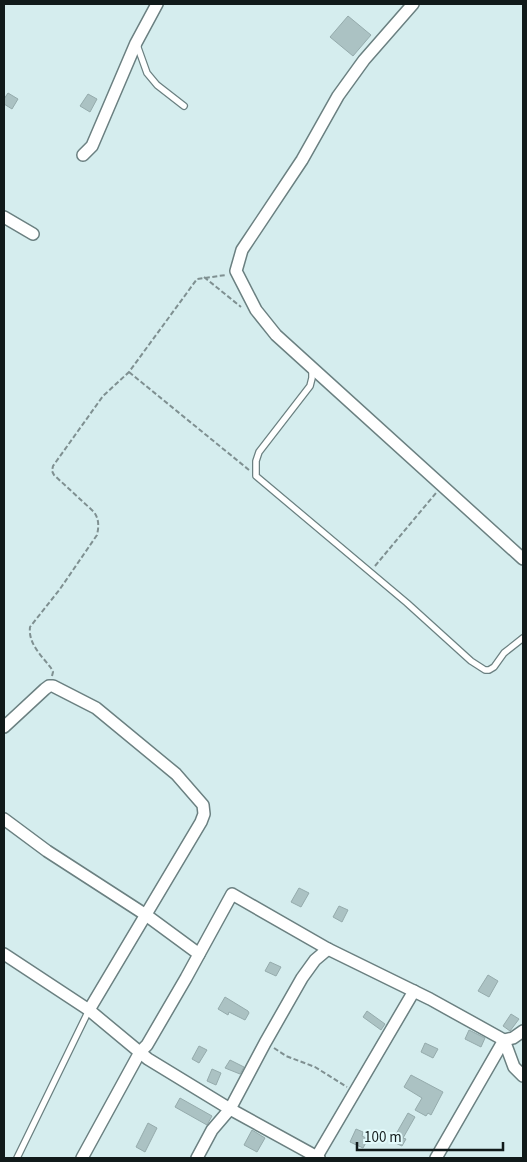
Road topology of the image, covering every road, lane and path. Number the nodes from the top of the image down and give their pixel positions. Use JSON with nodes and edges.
{"nodes":[{"id":1,"x":157,"y":4,"type":"edge"},
{"id":2,"x":413,"y":4,"type":"edge"},
{"id":3,"x":136,"y":43,"type":"junction"},
{"id":4,"x":184,"y":106,"type":"dead end"},
{"id":5,"x":83,"y":155,"type":"dead end"},
{"id":6,"x":4,"y":217,"type":"edge"},
{"id":7,"x":33,"y":234,"type":"dead end"},
{"id":8,"x":236,"y":271,"type":"junction"},
{"id":9,"x":204,"y":277,"type":"junction"},
{"id":10,"x":248,"y":312,"type":"dead end"},
{"id":11,"x":313,"y":368,"type":"junction"},
{"id":12,"x":129,"y":372,"type":"junction"},
{"id":13,"x":256,"y":476,"type":"junction"},
{"id":14,"x":442,"y":486,"type":"junction"},
{"id":15,"x":523,"y":559,"type":"edge"},
{"id":16,"x":370,"y":571,"type":"junction"},
{"id":17,"x":523,"y":638,"type":"edge"},
{"id":18,"x":49,"y":686,"type":"junction"},
{"id":19,"x":4,"y":727,"type":"edge"},
{"id":20,"x":4,"y":819,"type":"edge"},
{"id":21,"x":146,"y":915,"type":"junction"},
{"id":22,"x":328,"y":949,"type":"junction"},
{"id":23,"x":4,"y":954,"type":"edge"},
{"id":24,"x":199,"y":954,"type":"junction"},
{"id":25,"x":414,"y":992,"type":"junction"},
{"id":26,"x":89,"y":1010,"type":"junction"},
{"id":27,"x":523,"y":1031,"type":"edge"},
{"id":28,"x":504,"y":1040,"type":"junction"},
{"id":29,"x":265,"y":1043,"type":"junction"},
{"id":30,"x":140,"y":1052,"type":"junction"},
{"id":31,"x":523,"y":1076,"type":"edge"},
{"id":32,"x":355,"y":1092,"type":"junction"},
{"id":33,"x":230,"y":1109,"type":"junction"},
{"id":34,"x":17,"y":1158,"type":"edge"},
{"id":35,"x":82,"y":1158,"type":"edge"},
{"id":36,"x":197,"y":1158,"type":"edge"},
{"id":37,"x":318,"y":1158,"type":"edge"},
{"id":38,"x":436,"y":1158,"type":"edge"}],
"edges":[{"from":1,"to":3,"type":"street"},
{"from":2,"to":8,"type":"street"},
{"from":3,"to":4,"type":"lane"},
{"from":3,"to":5,"type":"street"},
{"from":6,"to":7,"type":"street"},
{"from":8,"to":9,"type":"path"},
{"from":8,"to":11,"type":"street"},
{"from":9,"to":10,"type":"path"},
{"from":9,"to":12,"type":"path"},
{"from":11,"to":13,"type":"lane"},
{"from":11,"to":14,"type":"street"},
{"from":12,"to":13,"type":"path"},
{"from":12,"to":18,"type":"path"},
{"from":13,"to":16,"type":"lane"},
{"from":14,"to":15,"type":"street"},
{"from":14,"to":16,"type":"path"},
{"from":16,"to":17,"type":"lane"},
{"from":18,"to":19,"type":"street"},
{"from":18,"to":21,"type":"street"},
{"from":20,"to":21,"type":"street"},
{"from":21,"to":24,"type":"street"},
{"from":21,"to":26,"type":"street"},
{"from":22,"to":24,"type":"street"},
{"from":22,"to":25,"type":"street"},
{"from":22,"to":29,"type":"street"},
{"from":23,"to":26,"type":"street"},
{"from":24,"to":30,"type":"street"},
{"from":25,"to":28,"type":"street"},
{"from":25,"to":32,"type":"street"},
{"from":26,"to":30,"type":"street"},
{"from":26,"to":34,"type":"lane"},
{"from":27,"to":28,"type":"street"},
{"from":28,"to":31,"type":"street"},
{"from":28,"to":38,"type":"street"},
{"from":29,"to":32,"type":"path"},
{"from":29,"to":33,"type":"street"},
{"from":30,"to":33,"type":"street"},
{"from":30,"to":35,"type":"street"},
{"from":32,"to":37,"type":"street"},
{"from":33,"to":36,"type":"street"},
{"from":33,"to":37,"type":"street"}]}
